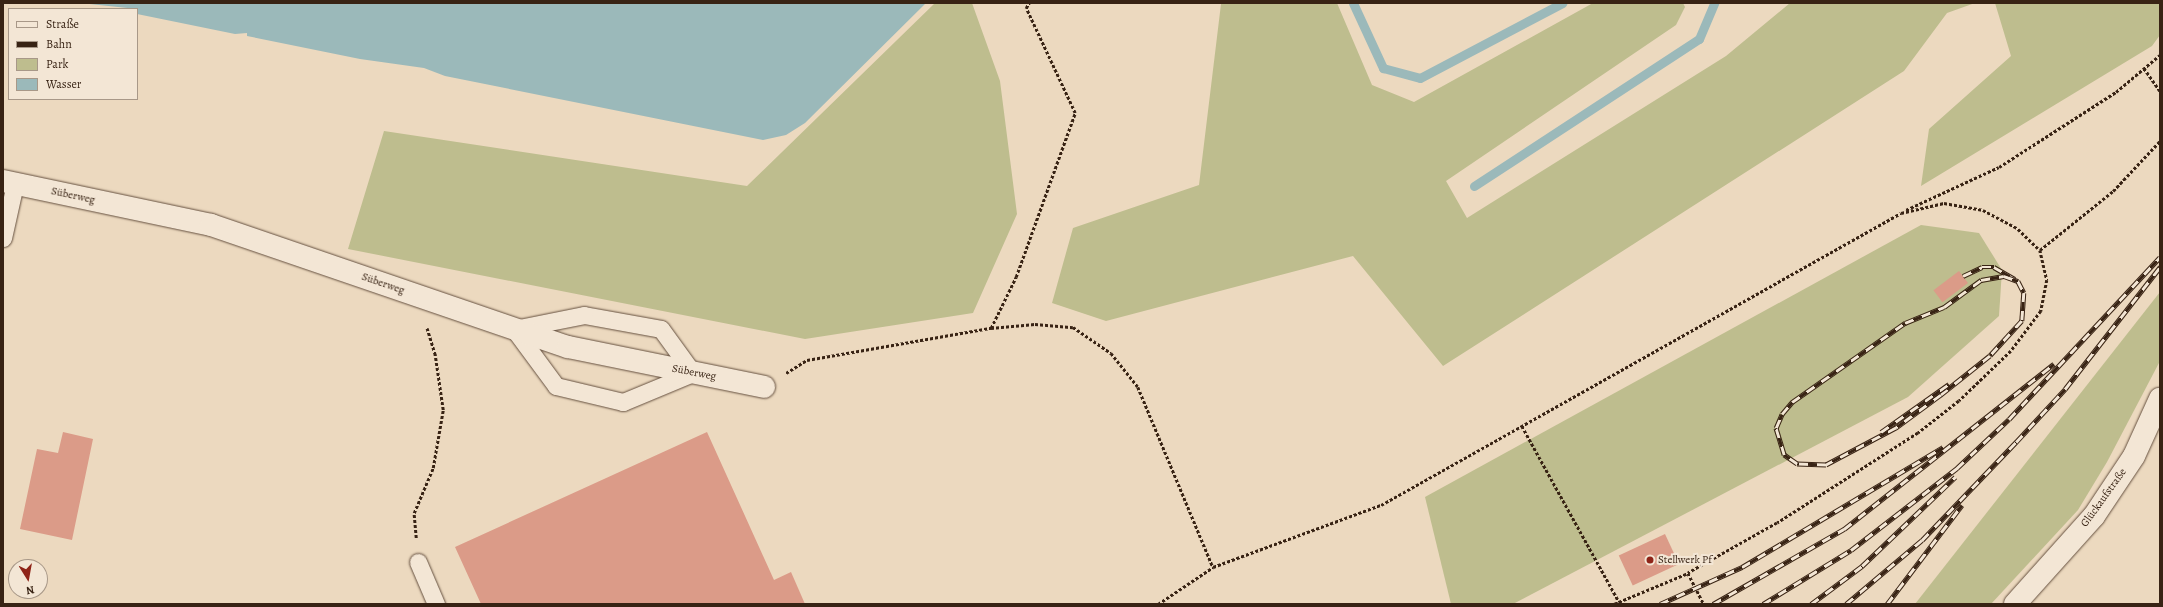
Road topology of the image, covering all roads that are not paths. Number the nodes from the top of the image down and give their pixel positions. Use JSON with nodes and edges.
{"nodes":[{"id":1,"x":9,"y":182,"type":"edge"},
{"id":2,"x":3,"y":238,"type":"edge"},
{"id":3,"x":514,"y":329,"type":"junction"},
{"id":4,"x":693,"y":373,"type":"junction"},
{"id":5,"x":764,"y":387,"type":"road end"},
{"id":6,"x":2160,"y":399,"type":"edge"},
{"id":7,"x":418,"y":562,"type":"road end"},
{"id":8,"x":436,"y":604,"type":"edge"},
{"id":9,"x":2017,"y":604,"type":"edge"}],
"edges":[{"from":1,"to":2,"type":"lane"},
{"from":1,"to":3,"type":"street","name":"Süberweg"},
{"from":3,"to":4,"type":"street","name":"Süberweg"},
{"from":3,"to":4,"type":"lane"},
{"from":3,"to":4,"type":"lane"},
{"from":4,"to":5,"type":"street","name":"Süberweg"},
{"from":6,"to":9,"type":"street","name":"Glückaufstraße"},
{"from":7,"to":8,"type":"lane"}]}
